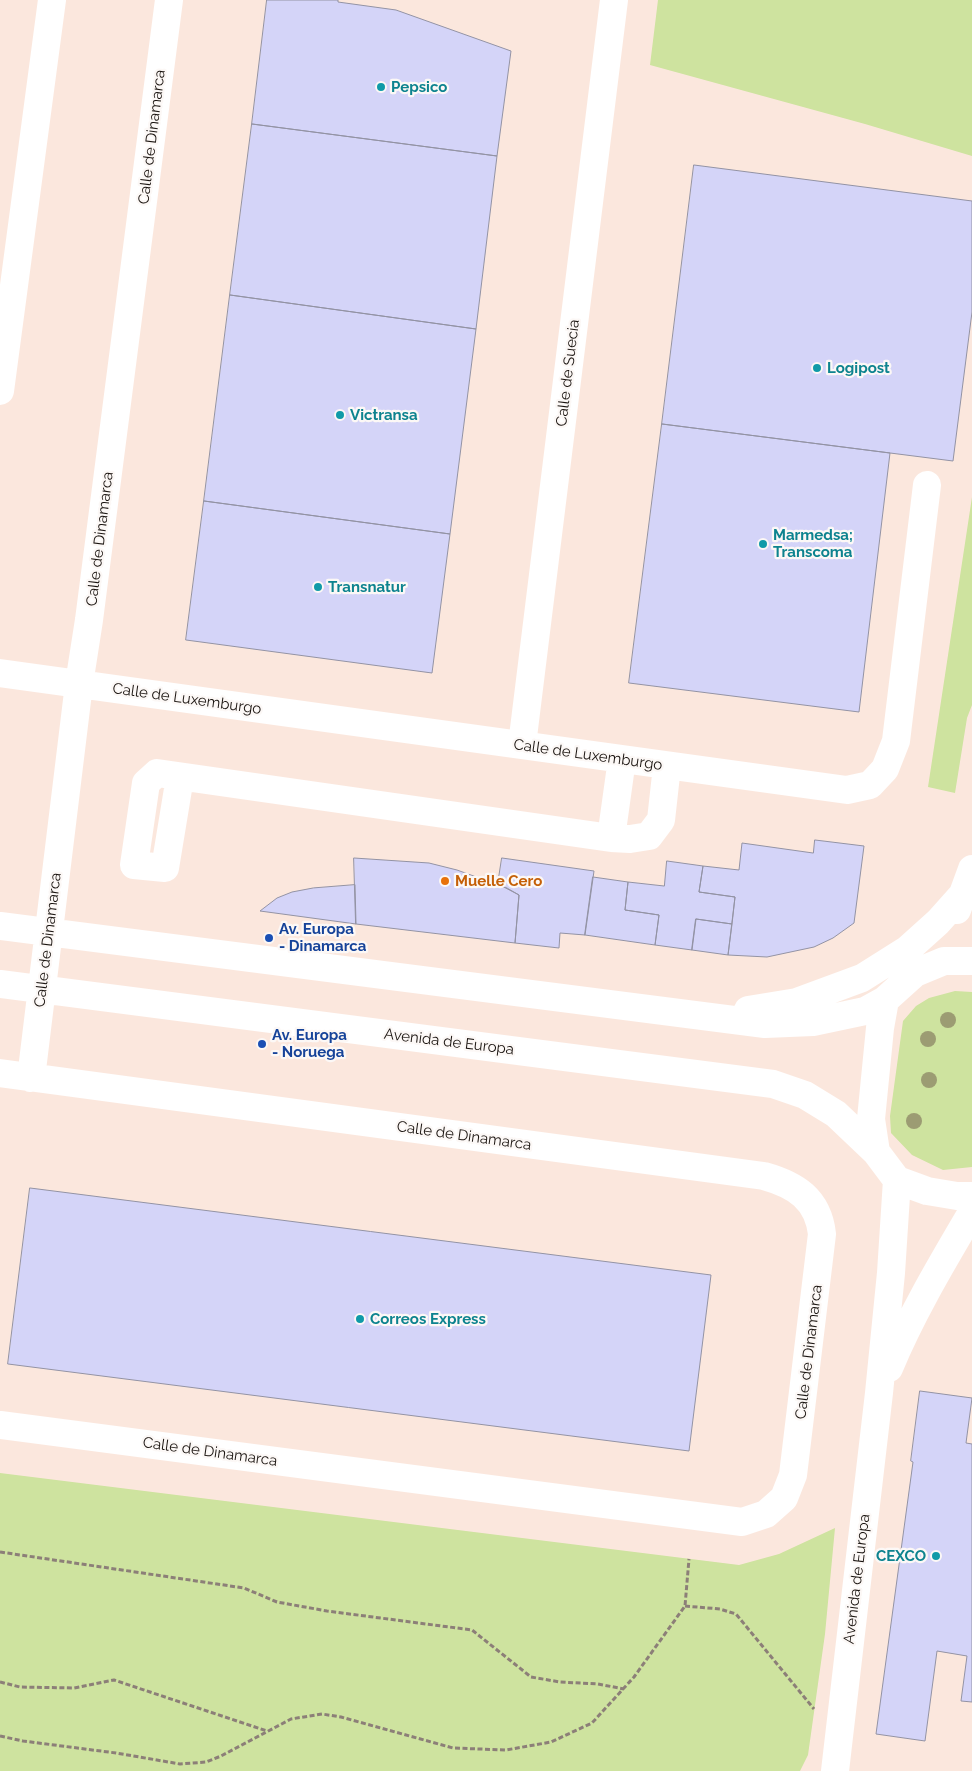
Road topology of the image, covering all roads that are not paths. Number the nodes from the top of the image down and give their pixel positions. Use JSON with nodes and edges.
{"nodes":[{"id":1,"x":52,"y":0,"type":"edge"},
{"id":2,"x":169,"y":0,"type":"edge"},
{"id":3,"x":614,"y":0,"type":"edge"},
{"id":4,"x":0,"y":391,"type":"edge"},
{"id":5,"x":927,"y":485,"type":"dead end"},
{"id":6,"x":0,"y":673,"type":"edge"},
{"id":7,"x":79,"y":684,"type":"junction"},
{"id":8,"x":522,"y":745,"type":"junction"},
{"id":9,"x":622,"y":759,"type":"junction"},
{"id":10,"x":667,"y":766,"type":"junction"},
{"id":11,"x":180,"y":777,"type":"dead end"},
{"id":12,"x":611,"y":838,"type":"junction"},
{"id":13,"x":968,"y":881,"type":"edge"},
{"id":14,"x":0,"y":926,"type":"edge"},
{"id":15,"x":48,"y":932,"type":"junction"},
{"id":16,"x":972,"y":961,"type":"edge"},
{"id":17,"x":915,"y":973,"type":"junction"},
{"id":18,"x":0,"y":984,"type":"edge"},
{"id":19,"x":43,"y":989,"type":"junction"},
{"id":20,"x":885,"y":1000,"type":"junction"},
{"id":21,"x":672,"y":1012,"type":"junction"},
{"id":22,"x":0,"y":1073,"type":"edge"},
{"id":23,"x":31,"y":1078,"type":"junction"},
{"id":24,"x":876,"y":1152,"type":"junction"},
{"id":25,"x":897,"y":1180,"type":"junction"},
{"id":26,"x":972,"y":1196,"type":"edge"},
{"id":27,"x":972,"y":1212,"type":"edge"},
{"id":28,"x":972,"y":1237,"type":"edge"},
{"id":29,"x":946,"y":1256,"type":"junction"},
{"id":30,"x":879,"y":1393,"type":"junction"},
{"id":31,"x":0,"y":1424,"type":"edge"},
{"id":32,"x":833,"y":1769,"type":"edge"}],
"edges":[{"from":1,"to":4,"type":"street"},
{"from":2,"to":7,"type":"street","name":"Calle de Dinamarca"},
{"from":3,"to":8,"type":"street","name":"Calle de Suecia"},
{"from":5,"to":10,"type":"street","name":"Calle de Luxemburgo"},
{"from":6,"to":7,"type":"street","name":"Calle de Luxemburgo"},
{"from":7,"to":8,"type":"street","name":"Calle de Luxemburgo"},
{"from":7,"to":15,"type":"street","name":"Calle de Dinamarca"},
{"from":8,"to":9,"type":"street","name":"Calle de Luxemburgo"},
{"from":9,"to":10,"type":"street","name":"Calle de Luxemburgo"},
{"from":9,"to":12,"type":"street"},
{"from":10,"to":12,"type":"street"},
{"from":11,"to":12,"type":"street"},
{"from":13,"to":17,"type":"street"},
{"from":13,"to":21,"type":"street"},
{"from":14,"to":15,"type":"street"},
{"from":15,"to":19,"type":"street","name":"Calle de Dinamarca"},
{"from":15,"to":21,"type":"street"},
{"from":16,"to":17,"type":"street"},
{"from":17,"to":20,"type":"street"},
{"from":18,"to":19,"type":"street","name":"Avenida de Europa"},
{"from":19,"to":23,"type":"street","name":"Calle de Dinamarca"},
{"from":19,"to":24,"type":"street","name":"Avenida de Europa"},
{"from":20,"to":21,"type":"street"},
{"from":20,"to":24,"type":"street"},
{"from":22,"to":23,"type":"street","name":"Calle de Dinamarca"},
{"from":23,"to":31,"type":"street","name":"Calle de Dinamarca"},
{"from":24,"to":25,"type":"street","name":"Avenida de Europa"},
{"from":25,"to":26,"type":"street"},
{"from":25,"to":30,"type":"street","name":"Avenida de Europa"},
{"from":27,"to":29,"type":"street","name":"Avenida de Europa"},
{"from":28,"to":29,"type":"street"},
{"from":29,"to":30,"type":"street","name":"Avenida de Europa"},
{"from":30,"to":32,"type":"street","name":"Avenida de Europa"}]}
